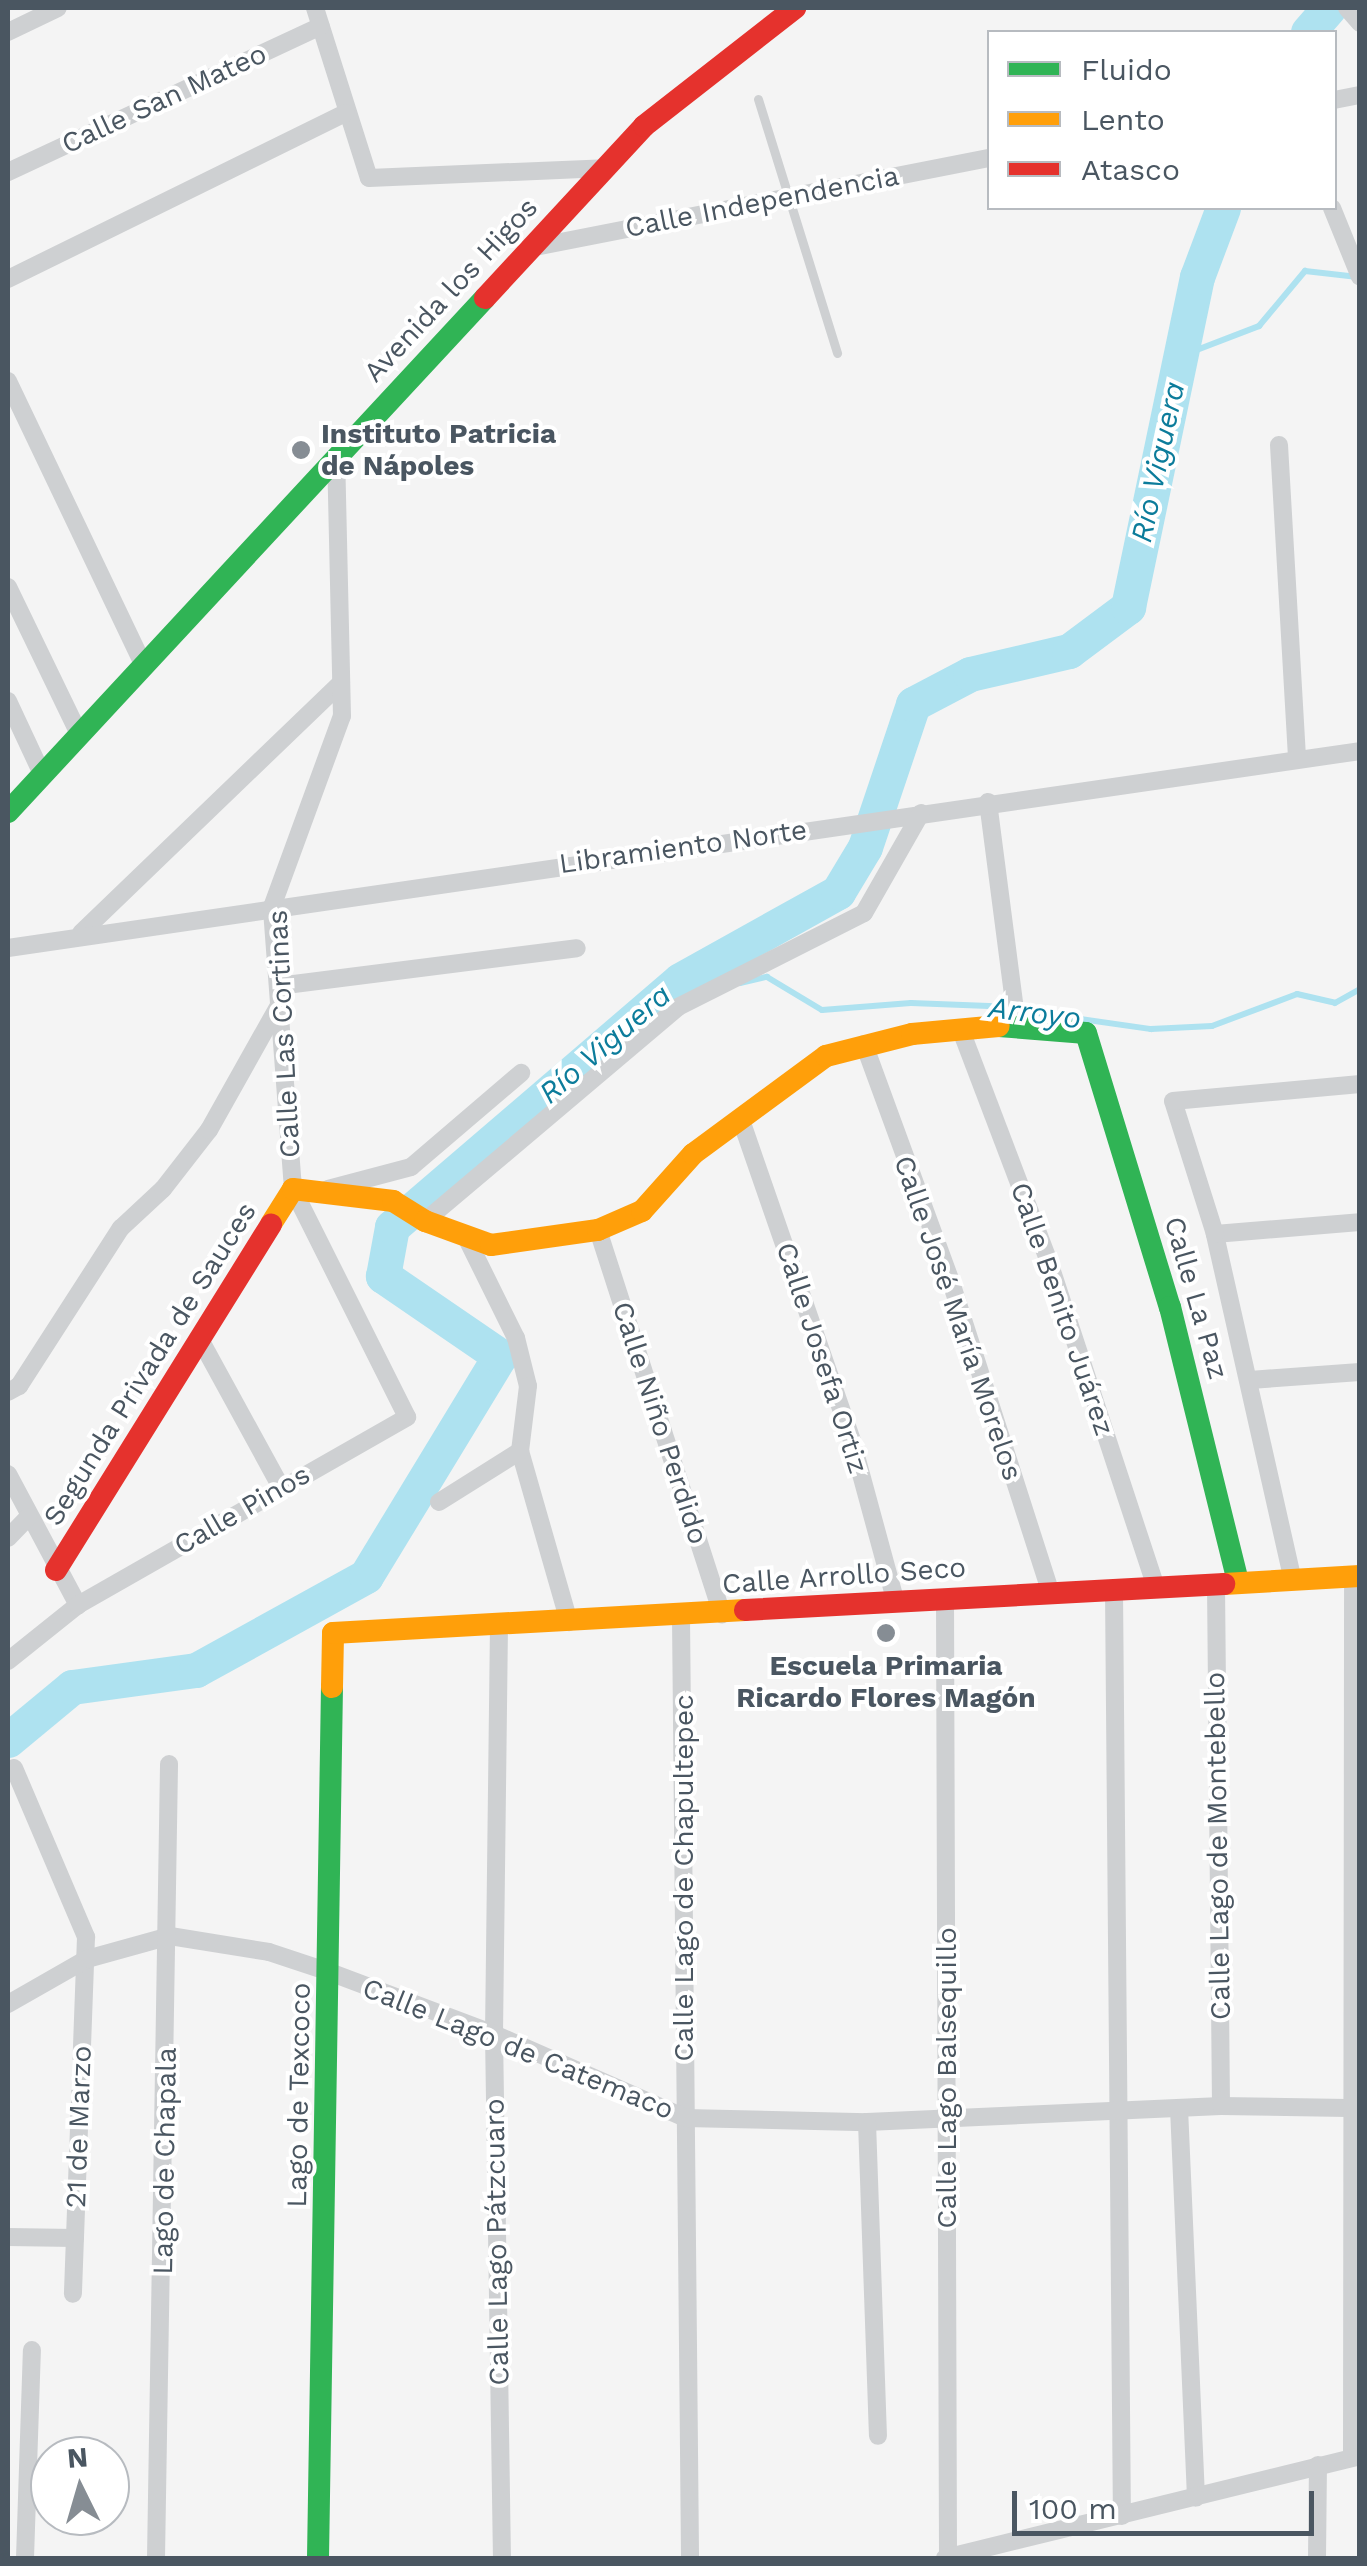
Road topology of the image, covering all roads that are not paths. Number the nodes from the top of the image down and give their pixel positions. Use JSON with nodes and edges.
{"nodes":[{"id":1,"x":58,"y":8,"type":"edge"},
{"id":2,"x":1346,"y":8,"type":"edge"},
{"id":3,"x":791,"y":9,"type":"edge"},
{"id":4,"x":318,"y":17,"type":"edge"},
{"id":5,"x":1360,"y":24,"type":"edge"},
{"id":6,"x":8,"y":32,"type":"edge"},
{"id":7,"x":758,"y":98,"type":"dead end"},
{"id":8,"x":345,"y":113,"type":"junction"},
{"id":9,"x":987,"y":159,"type":"edge"},
{"id":10,"x":605,"y":168,"type":"junction"},
{"id":11,"x":8,"y":172,"type":"edge"},
{"id":12,"x":787,"y":197,"type":"junction"},
{"id":13,"x":1333,"y":210,"type":"edge"},
{"id":14,"x":534,"y":247,"type":"junction"},
{"id":15,"x":1356,"y":270,"type":"edge"},
{"id":16,"x":8,"y":279,"type":"edge"},
{"id":17,"x":837,"y":353,"type":"dead end"},
{"id":18,"x":8,"y":380,"type":"edge"},
{"id":19,"x":1280,"y":444,"type":"dead end"},
{"id":20,"x":336,"y":456,"type":"junction"},
{"id":21,"x":8,"y":587,"type":"edge"},
{"id":22,"x":143,"y":664,"type":"junction"},
{"id":23,"x":342,"y":683,"type":"junction"},
{"id":24,"x":8,"y":701,"type":"edge"},
{"id":25,"x":79,"y":734,"type":"junction"},
{"id":26,"x":1360,"y":751,"type":"edge"},
{"id":27,"x":1296,"y":759,"type":"junction"},
{"id":28,"x":42,"y":774,"type":"junction"},
{"id":29,"x":988,"y":802,"type":"junction"},
{"id":30,"x":8,"y":812,"type":"edge"},
{"id":31,"x":921,"y":813,"type":"junction"},
{"id":32,"x":272,"y":906,"type":"junction"},
{"id":33,"x":81,"y":934,"type":"junction"},
{"id":34,"x":8,"y":948,"type":"edge"},
{"id":35,"x":576,"y":948,"type":"dead end"},
{"id":36,"x":278,"y":986,"type":"junction"},
{"id":37,"x":279,"y":1006,"type":"junction"},
{"id":38,"x":1015,"y":1012,"type":"junction"},
{"id":39,"x":962,"y":1034,"type":"junction"},
{"id":40,"x":864,"y":1044,"type":"junction"},
{"id":41,"x":520,"y":1073,"type":"dead end"},
{"id":42,"x":1360,"y":1084,"type":"edge"},
{"id":43,"x":741,"y":1120,"type":"junction"},
{"id":44,"x":293,"y":1189,"type":"junction"},
{"id":45,"x":323,"y":1191,"type":"junction"},
{"id":46,"x":425,"y":1222,"type":"junction"},
{"id":47,"x":1360,"y":1222,"type":"edge"},
{"id":48,"x":598,"y":1230,"type":"junction"},
{"id":49,"x":1215,"y":1234,"type":"junction"},
{"id":50,"x":466,"y":1236,"type":"junction"},
{"id":51,"x":202,"y":1343,"type":"junction"},
{"id":52,"x":1360,"y":1372,"type":"edge"},
{"id":53,"x":1250,"y":1380,"type":"junction"},
{"id":54,"x":8,"y":1392,"type":"edge"},
{"id":55,"x":407,"y":1417,"type":"joint"},
{"id":56,"x":520,"y":1451,"type":"junction"},
{"id":57,"x":8,"y":1474,"type":"edge"},
{"id":58,"x":281,"y":1487,"type":"junction"},
{"id":59,"x":438,"y":1502,"type":"dead end"},
{"id":60,"x":28,"y":1517,"type":"junction"},
{"id":61,"x":8,"y":1538,"type":"edge"},
{"id":62,"x":56,"y":1570,"type":"junction"},
{"id":63,"x":1356,"y":1576,"type":"edge"},
{"id":64,"x":1293,"y":1581,"type":"junction"},
{"id":65,"x":1227,"y":1584,"type":"junction"},
{"id":66,"x":1156,"y":1587,"type":"junction"},
{"id":67,"x":1114,"y":1590,"type":"junction"},
{"id":68,"x":1051,"y":1593,"type":"junction"},
{"id":69,"x":945,"y":1598,"type":"junction"},
{"id":70,"x":895,"y":1599,"type":"junction"},
{"id":71,"x":78,"y":1606,"type":"junction"},
{"id":72,"x":722,"y":1615,"type":"junction"},
{"id":73,"x":682,"y":1617,"type":"junction"},
{"id":74,"x":569,"y":1622,"type":"junction"},
{"id":75,"x":499,"y":1625,"type":"junction"},
{"id":76,"x":333,"y":1633,"type":"joint"},
{"id":77,"x":8,"y":1661,"type":"edge"},
{"id":78,"x":169,"y":1764,"type":"dead end"},
{"id":79,"x":14,"y":1768,"type":"dead end"},
{"id":80,"x":1354,"y":1869,"type":"edge"},
{"id":81,"x":170,"y":1936,"type":"junction"},
{"id":82,"x":86,"y":1959,"type":"junction"},
{"id":83,"x":332,"y":1973,"type":"junction"},
{"id":84,"x":8,"y":2004,"type":"edge"},
{"id":85,"x":494,"y":2034,"type":"junction"},
{"id":86,"x":1220,"y":2106,"type":"junction"},
{"id":87,"x":1178,"y":2108,"type":"junction"},
{"id":88,"x":1348,"y":2108,"type":"junction"},
{"id":89,"x":1114,"y":2113,"type":"junction"},
{"id":90,"x":686,"y":2118,"type":"junction"},
{"id":91,"x":948,"y":2118,"type":"junction"},
{"id":92,"x":868,"y":2122,"type":"junction"},
{"id":93,"x":8,"y":2236,"type":"edge"},
{"id":94,"x":74,"y":2238,"type":"junction"},
{"id":95,"x":73,"y":2294,"type":"dead end"},
{"id":96,"x":32,"y":2350,"type":"dead end"},
{"id":97,"x":878,"y":2436,"type":"dead end"},
{"id":98,"x":1356,"y":2456,"type":"edge"},
{"id":99,"x":1318,"y":2465,"type":"junction"},
{"id":100,"x":1196,"y":2498,"type":"junction"},
{"id":101,"x":1122,"y":2516,"type":"junction"},
{"id":102,"x":25,"y":2558,"type":"edge"},
{"id":103,"x":156,"y":2558,"type":"edge"},
{"id":104,"x":318,"y":2558,"type":"edge"},
{"id":105,"x":502,"y":2558,"type":"edge"},
{"id":106,"x":690,"y":2558,"type":"edge"},
{"id":107,"x":947,"y":2558,"type":"edge"},
{"id":108,"x":1317,"y":2558,"type":"edge"}],
"edges":[{"from":1,"to":6,"type":"street"},
{"from":2,"to":5,"type":"street"},
{"from":3,"to":10,"type":"street","name":"Avenida los Higos"},
{"from":4,"to":8,"type":"street"},
{"from":4,"to":11,"type":"street","name":"Calle San Mateo"},
{"from":7,"to":12,"type":"lane"},
{"from":8,"to":10,"type":"street"},
{"from":8,"to":16,"type":"street"},
{"from":9,"to":12,"type":"street","name":"Calle Independencia"},
{"from":10,"to":14,"type":"street","name":"Avenida los Higos"},
{"from":12,"to":14,"type":"street","name":"Calle Independencia"},
{"from":12,"to":17,"type":"lane"},
{"from":13,"to":15,"type":"street"},
{"from":14,"to":20,"type":"street","name":"Avenida los Higos"},
{"from":18,"to":22,"type":"street"},
{"from":19,"to":27,"type":"street"},
{"from":20,"to":22,"type":"street","name":"Avenida los Higos"},
{"from":20,"to":23,"type":"street","name":"Calle Las Cortinas"},
{"from":21,"to":25,"type":"street"},
{"from":22,"to":25,"type":"street","name":"Avenida los Higos"},
{"from":23,"to":32,"type":"street","name":"Calle Las Cortinas"},
{"from":23,"to":33,"type":"street"},
{"from":24,"to":28,"type":"street"},
{"from":25,"to":28,"type":"street","name":"Avenida los Higos"},
{"from":26,"to":27,"type":"street","name":"Libramiento Norte"},
{"from":27,"to":29,"type":"street","name":"Libramiento Norte"},
{"from":28,"to":30,"type":"street","name":"Avenida los Higos"},
{"from":29,"to":31,"type":"street","name":"Libramiento Norte"},
{"from":29,"to":38,"type":"street"},
{"from":31,"to":32,"type":"street","name":"Libramiento Norte"},
{"from":31,"to":46,"type":"street"},
{"from":32,"to":33,"type":"street","name":"Libramiento Norte"},
{"from":32,"to":36,"type":"street","name":"Calle Las Cortinas"},
{"from":33,"to":34,"type":"street","name":"Libramiento Norte"},
{"from":35,"to":36,"type":"street"},
{"from":36,"to":37,"type":"street","name":"Calle Las Cortinas"},
{"from":37,"to":44,"type":"street","name":"Calle Las Cortinas"},
{"from":37,"to":54,"type":"street"},
{"from":38,"to":39,"type":"street"},
{"from":38,"to":65,"type":"street","name":"Calle La Paz"},
{"from":39,"to":40,"type":"street"},
{"from":39,"to":66,"type":"street","name":"Calle Benito Juárez"},
{"from":40,"to":43,"type":"street"},
{"from":40,"to":68,"type":"street","name":"Calle José María Morelos"},
{"from":41,"to":45,"type":"street"},
{"from":42,"to":49,"type":"street"},
{"from":43,"to":48,"type":"street"},
{"from":43,"to":70,"type":"street","name":"Calle Josefa Ortiz"},
{"from":44,"to":45,"type":"street"},
{"from":44,"to":51,"type":"street","name":"Segunda Privada de Sauces"},
{"from":44,"to":55,"type":"street","name":"Calle Las Cortinas"},
{"from":45,"to":46,"type":"street"},
{"from":46,"to":50,"type":"street"},
{"from":47,"to":49,"type":"street"},
{"from":48,"to":50,"type":"street"},
{"from":48,"to":72,"type":"street","name":"Calle Niño Perdido"},
{"from":49,"to":53,"type":"street"},
{"from":50,"to":56,"type":"street"},
{"from":51,"to":58,"type":"street"},
{"from":51,"to":62,"type":"street","name":"Segunda Privada de Sauces"},
{"from":52,"to":53,"type":"street"},
{"from":53,"to":64,"type":"street"},
{"from":55,"to":58,"type":"street","name":"Calle Pinos"},
{"from":56,"to":59,"type":"street"},
{"from":56,"to":74,"type":"street"},
{"from":57,"to":60,"type":"street"},
{"from":58,"to":71,"type":"street","name":"Calle Pinos"},
{"from":60,"to":61,"type":"street"},
{"from":60,"to":62,"type":"street"},
{"from":62,"to":71,"type":"street"},
{"from":63,"to":64,"type":"street","name":"Calle Arrollo Seco"},
{"from":63,"to":80,"type":"street"},
{"from":64,"to":65,"type":"street","name":"Calle Arrollo Seco"},
{"from":65,"to":66,"type":"street","name":"Calle Arrollo Seco"},
{"from":65,"to":86,"type":"street","name":"Calle Lago de Montebello"},
{"from":66,"to":67,"type":"street","name":"Calle Arrollo Seco"},
{"from":67,"to":68,"type":"street","name":"Calle Arrollo Seco"},
{"from":67,"to":89,"type":"street"},
{"from":68,"to":69,"type":"street","name":"Calle Arrollo Seco"},
{"from":69,"to":70,"type":"street","name":"Calle Arrollo Seco"},
{"from":69,"to":91,"type":"street","name":"Calle Lago Balsequillo"},
{"from":70,"to":72,"type":"street","name":"Calle Arrollo Seco"},
{"from":71,"to":77,"type":"street","name":"Calle Pinos"},
{"from":72,"to":73,"type":"street","name":"Calle Arrollo Seco"},
{"from":73,"to":74,"type":"street","name":"Calle Arrollo Seco"},
{"from":73,"to":90,"type":"street","name":"Calle Lago de Chapultepec"},
{"from":74,"to":75,"type":"street","name":"Calle Arrollo Seco"},
{"from":75,"to":76,"type":"street","name":"Calle Arrollo Seco"},
{"from":75,"to":85,"type":"street","name":"Calle Lago Pátzcuaro"},
{"from":76,"to":83,"type":"street","name":"Lago de Texcoco"},
{"from":78,"to":81,"type":"street","name":"Lago de Chapala"},
{"from":79,"to":82,"type":"street","name":"21 de Marzo"},
{"from":80,"to":88,"type":"street"},
{"from":81,"to":82,"type":"street","name":"Calle Lago de Catemaco"},
{"from":81,"to":83,"type":"street","name":"Calle Lago de Catemaco"},
{"from":81,"to":103,"type":"street","name":"Lago de Chapala"},
{"from":82,"to":84,"type":"street","name":"Calle Lago de Catemaco"},
{"from":82,"to":94,"type":"street","name":"21 de Marzo"},
{"from":83,"to":85,"type":"street","name":"Calle Lago de Catemaco"},
{"from":83,"to":104,"type":"street","name":"Lago de Texcoco"},
{"from":85,"to":90,"type":"street","name":"Calle Lago de Catemaco"},
{"from":85,"to":105,"type":"street","name":"Calle Lago Pátzcuaro"},
{"from":86,"to":87,"type":"street","name":"Calle Lago de Catemaco"},
{"from":86,"to":88,"type":"street","name":"Calle Lago de Catemaco"},
{"from":87,"to":89,"type":"street","name":"Calle Lago de Catemaco"},
{"from":87,"to":100,"type":"street"},
{"from":88,"to":98,"type":"street"},
{"from":89,"to":91,"type":"street","name":"Calle Lago de Catemaco"},
{"from":89,"to":101,"type":"street"},
{"from":90,"to":92,"type":"street","name":"Calle Lago de Catemaco"},
{"from":90,"to":106,"type":"street","name":"Calle Lago de Chapultepec"},
{"from":91,"to":92,"type":"street","name":"Calle Lago de Catemaco"},
{"from":91,"to":107,"type":"street","name":"Calle Lago Balsequillo"},
{"from":92,"to":97,"type":"street"},
{"from":93,"to":94,"type":"street"},
{"from":94,"to":95,"type":"street","name":"21 de Marzo"},
{"from":96,"to":102,"type":"street"},
{"from":98,"to":99,"type":"street"},
{"from":99,"to":100,"type":"street"},
{"from":99,"to":108,"type":"street"},
{"from":100,"to":101,"type":"street"},
{"from":101,"to":107,"type":"street"}]}
